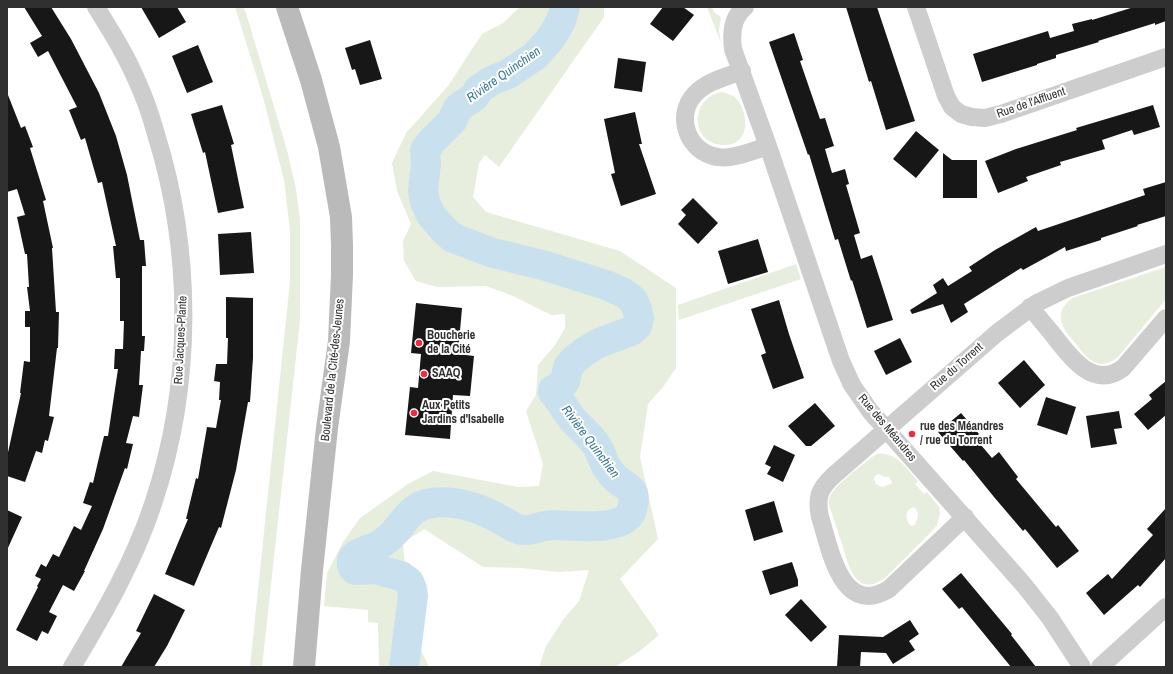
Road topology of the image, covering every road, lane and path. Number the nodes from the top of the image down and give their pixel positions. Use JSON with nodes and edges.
{"nodes":[{"id":1,"x":96,"y":7,"type":"edge"},
{"id":2,"x":287,"y":7,"type":"edge"},
{"id":3,"x":745,"y":7,"type":"edge"},
{"id":4,"x":916,"y":7,"type":"edge"},
{"id":5,"x":1166,"y":57,"type":"edge"},
{"id":6,"x":742,"y":71,"type":"junction"},
{"id":7,"x":768,"y":146,"type":"junction"},
{"id":8,"x":1166,"y":254,"type":"edge"},
{"id":9,"x":1030,"y":307,"type":"junction"},
{"id":10,"x":1166,"y":318,"type":"edge"},
{"id":11,"x":886,"y":429,"type":"junction"},
{"id":12,"x":965,"y":517,"type":"junction"},
{"id":13,"x":1166,"y":607,"type":"edge"},
{"id":14,"x":72,"y":667,"type":"edge"},
{"id":15,"x":304,"y":667,"type":"edge"},
{"id":16,"x":1082,"y":667,"type":"edge"},
{"id":17,"x":1100,"y":667,"type":"edge"}],
"edges":[{"from":1,"to":14,"type":"street","name":"Rue Jacques-Plante"},
{"from":2,"to":15,"type":"main road","name":"Boulevard de la Cité-des-Jeunes"},
{"from":3,"to":6,"type":"street","name":"Rue des Méandres"},
{"from":4,"to":5,"type":"street","name":"Rue de l'Affluent"},
{"from":6,"to":7,"type":"street","name":"Rue des Méandres"},
{"from":6,"to":7,"type":"street"},
{"from":7,"to":11,"type":"street","name":"Rue des Méandres"},
{"from":8,"to":9,"type":"street","name":"Rue du Torrent"},
{"from":9,"to":10,"type":"street"},
{"from":9,"to":11,"type":"street","name":"Rue du Torrent"},
{"from":11,"to":12,"type":"street","name":"Rue des Méandres"},
{"from":11,"to":12,"type":"street","name":"Rue du Torrent"},
{"from":12,"to":16,"type":"street","name":"Rue des Méandres"},
{"from":13,"to":17,"type":"street"}]}
